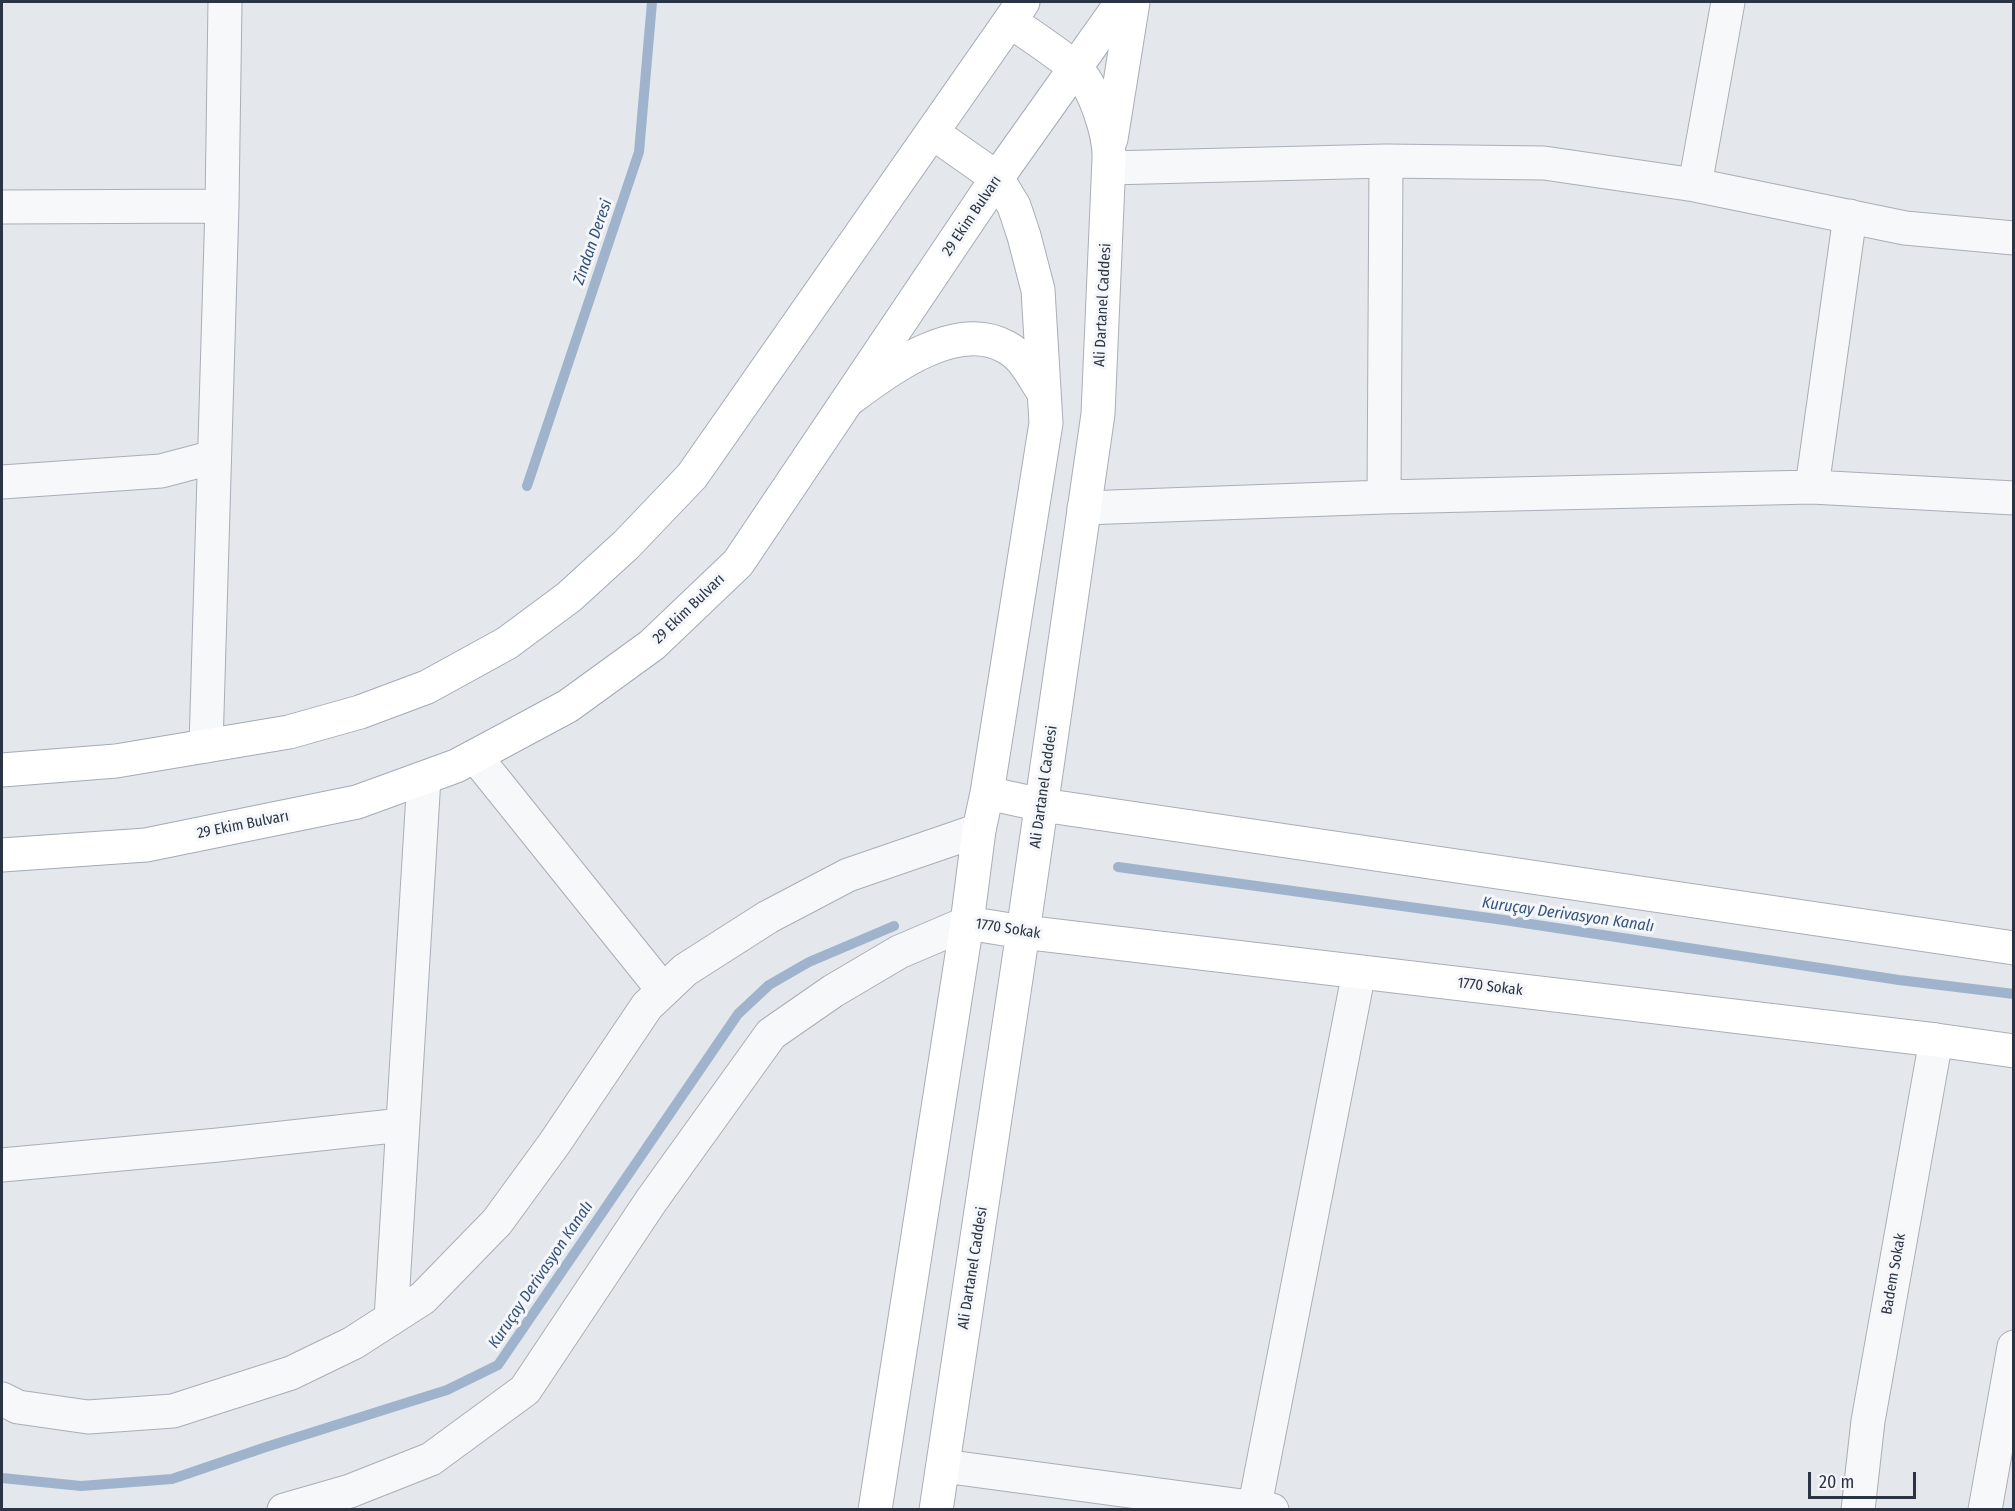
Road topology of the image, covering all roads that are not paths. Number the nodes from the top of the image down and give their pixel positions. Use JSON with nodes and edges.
{"nodes":[{"id":1,"x":225,"y":2,"type":"edge"},
{"id":2,"x":1122,"y":2,"type":"edge"},
{"id":3,"x":1133,"y":2,"type":"edge"},
{"id":4,"x":1728,"y":2,"type":"edge"},
{"id":5,"x":1017,"y":11,"type":"edge"},
{"id":6,"x":1076,"y":69,"type":"junction"},
{"id":7,"x":933,"y":133,"type":"junction"},
{"id":8,"x":1109,"y":159,"type":"junction"},
{"id":9,"x":1386,"y":161,"type":"junction"},
{"id":10,"x":998,"y":178,"type":"junction"},
{"id":11,"x":1695,"y":184,"type":"junction"},
{"id":12,"x":222,"y":206,"type":"junction"},
{"id":13,"x":2,"y":207,"type":"edge"},
{"id":14,"x":1850,"y":216,"type":"junction"},
{"id":15,"x":2013,"y":238,"type":"edge"},
{"id":16,"x":1044,"y":393,"type":"junction"},
{"id":17,"x":850,"y":399,"type":"junction"},
{"id":18,"x":214,"y":458,"type":"junction"},
{"id":19,"x":2,"y":483,"type":"edge"},
{"id":20,"x":1812,"y":487,"type":"junction"},
{"id":21,"x":1384,"y":497,"type":"junction"},
{"id":22,"x":2013,"y":498,"type":"edge"},
{"id":23,"x":1084,"y":508,"type":"junction"},
{"id":24,"x":206,"y":746,"type":"junction"},
{"id":25,"x":475,"y":756,"type":"junction"},
{"id":26,"x":2,"y":770,"type":"edge"},
{"id":27,"x":424,"y":778,"type":"junction"},
{"id":28,"x":987,"y":793,"type":"junction"},
{"id":29,"x":1042,"y":805,"type":"junction"},
{"id":30,"x":979,"y":830,"type":"junction"},
{"id":31,"x":2,"y":855,"type":"edge"},
{"id":32,"x":967,"y":923,"type":"junction"},
{"id":33,"x":1023,"y":932,"type":"junction"},
{"id":34,"x":2013,"y":948,"type":"edge"},
{"id":35,"x":1359,"y":972,"type":"junction"},
{"id":36,"x":663,"y":990,"type":"junction"},
{"id":37,"x":1936,"y":1040,"type":"junction"},
{"id":38,"x":2013,"y":1051,"type":"edge"},
{"id":39,"x":402,"y":1125,"type":"junction"},
{"id":40,"x":2,"y":1165,"type":"edge"},
{"id":41,"x":391,"y":1319,"type":"junction"},
{"id":42,"x":2013,"y":1347,"type":"edge"},
{"id":43,"x":2,"y":1400,"type":"edge"},
{"id":44,"x":943,"y":1466,"type":"junction"},
{"id":45,"x":284,"y":1509,"type":"edge"},
{"id":46,"x":875,"y":1509,"type":"edge"},
{"id":47,"x":936,"y":1509,"type":"edge"},
{"id":48,"x":1261,"y":1509,"type":"edge"},
{"id":49,"x":1858,"y":1509,"type":"edge"},
{"id":50,"x":1985,"y":1509,"type":"edge"}],
"edges":[{"from":1,"to":12,"type":"street"},
{"from":2,"to":6,"type":"main road","name":"29 Ekim Bulvarı"},
{"from":3,"to":8,"type":"main road"},
{"from":4,"to":11,"type":"street"},
{"from":5,"to":6,"type":"main road"},
{"from":5,"to":7,"type":"main road"},
{"from":6,"to":8,"type":"main road","name":"Ali Dartanel Caddesi"},
{"from":6,"to":10,"type":"main road","name":"29 Ekim Bulvarı"},
{"from":7,"to":10,"type":"main road"},
{"from":7,"to":24,"type":"main road"},
{"from":8,"to":9,"type":"street"},
{"from":8,"to":23,"type":"main road","name":"Ali Dartanel Caddesi"},
{"from":9,"to":11,"type":"street"},
{"from":9,"to":21,"type":"street"},
{"from":10,"to":16,"type":"main road"},
{"from":10,"to":17,"type":"main road","name":"29 Ekim Bulvarı"},
{"from":11,"to":14,"type":"street"},
{"from":12,"to":13,"type":"street"},
{"from":12,"to":18,"type":"street"},
{"from":14,"to":15,"type":"street"},
{"from":14,"to":20,"type":"street"},
{"from":16,"to":17,"type":"main road"},
{"from":16,"to":28,"type":"main road"},
{"from":17,"to":25,"type":"main road","name":"29 Ekim Bulvarı"},
{"from":18,"to":19,"type":"street"},
{"from":18,"to":24,"type":"street"},
{"from":20,"to":21,"type":"street"},
{"from":20,"to":22,"type":"street"},
{"from":21,"to":23,"type":"street"},
{"from":23,"to":29,"type":"main road","name":"Ali Dartanel Caddesi"},
{"from":24,"to":26,"type":"main road"},
{"from":25,"to":27,"type":"main road","name":"29 Ekim Bulvarı"},
{"from":25,"to":36,"type":"street"},
{"from":27,"to":31,"type":"main road","name":"29 Ekim Bulvarı"},
{"from":27,"to":39,"type":"street"},
{"from":28,"to":29,"type":"main road"},
{"from":28,"to":30,"type":"main road"},
{"from":29,"to":33,"type":"main road","name":"Ali Dartanel Caddesi"},
{"from":29,"to":34,"type":"main road"},
{"from":30,"to":32,"type":"main road"},
{"from":30,"to":36,"type":"street"},
{"from":32,"to":33,"type":"main road","name":"1770 Sokak"},
{"from":32,"to":45,"type":"street"},
{"from":32,"to":46,"type":"main road"},
{"from":33,"to":35,"type":"main road","name":"1770 Sokak"},
{"from":33,"to":44,"type":"main road","name":"Ali Dartanel Caddesi"},
{"from":35,"to":37,"type":"main road","name":"1770 Sokak"},
{"from":35,"to":48,"type":"street"},
{"from":36,"to":41,"type":"street"},
{"from":37,"to":38,"type":"main road","name":"1770 Sokak"},
{"from":37,"to":49,"type":"street","name":"Badem Sokak"},
{"from":39,"to":40,"type":"street"},
{"from":39,"to":41,"type":"street"},
{"from":41,"to":43,"type":"street"},
{"from":42,"to":50,"type":"street"},
{"from":44,"to":47,"type":"main road","name":"Ali Dartanel Caddesi"},
{"from":44,"to":48,"type":"street"}]}
